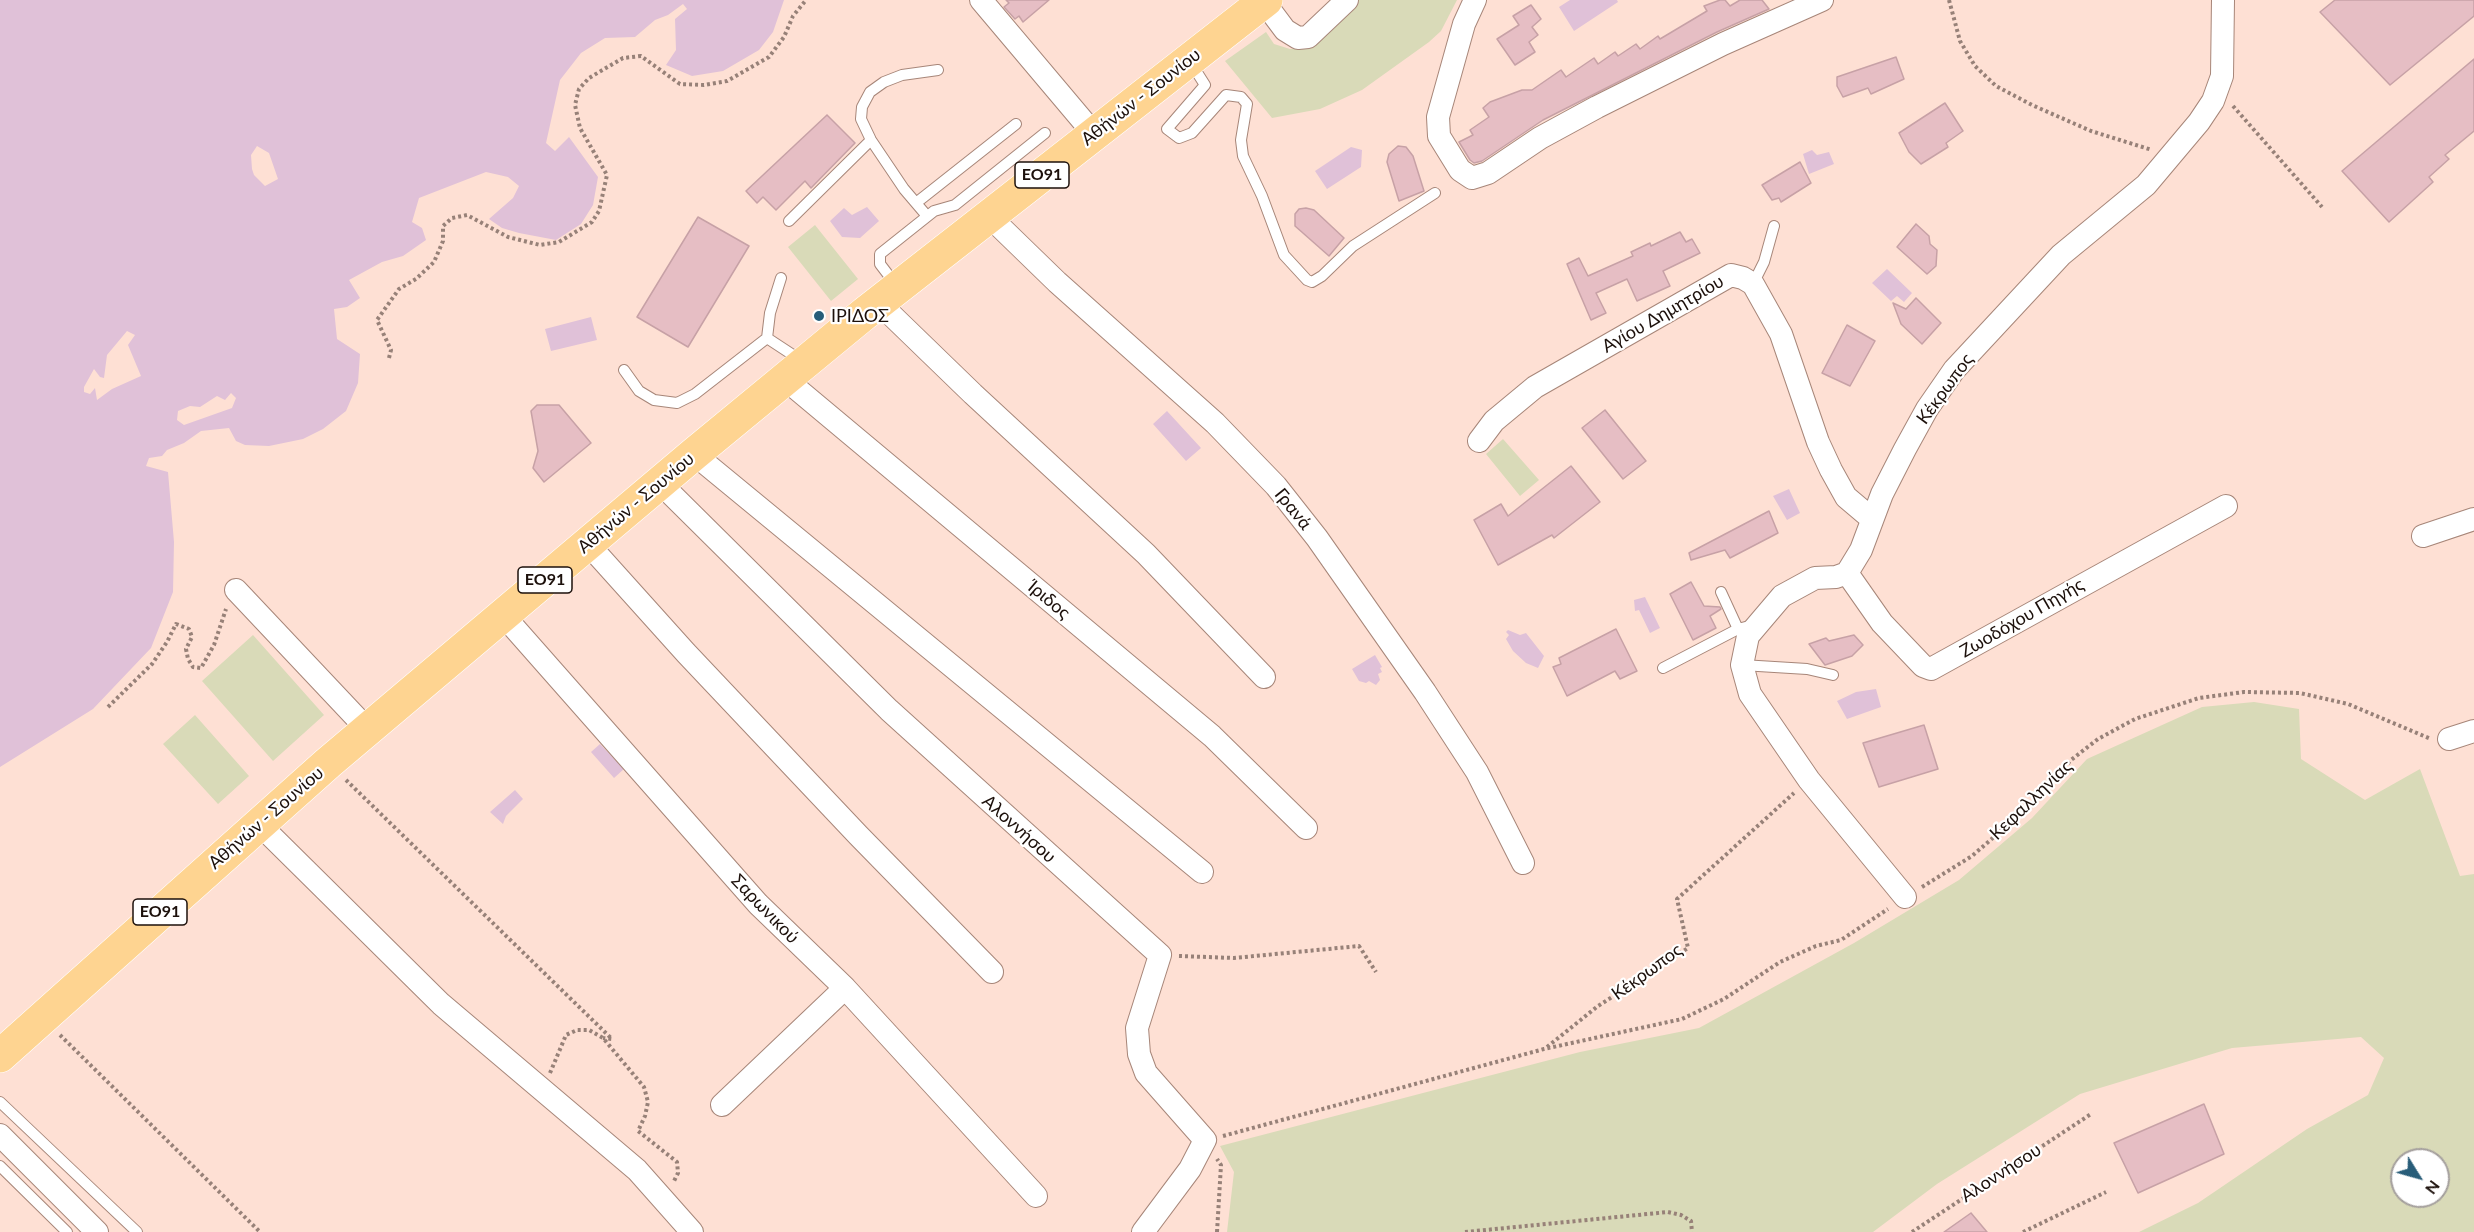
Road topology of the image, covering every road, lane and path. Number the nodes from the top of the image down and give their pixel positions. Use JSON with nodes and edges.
{"nodes":[{"id":1,"x":806,"y":0,"type":"edge"},
{"id":2,"x":981,"y":0,"type":"edge"},
{"id":3,"x":1347,"y":0,"type":"edge"},
{"id":4,"x":1475,"y":0,"type":"edge"},
{"id":5,"x":1822,"y":0,"type":"edge"},
{"id":6,"x":1949,"y":0,"type":"edge"},
{"id":7,"x":2223,"y":0,"type":"edge"},
{"id":8,"x":1265,"y":1,"type":"edge"},
{"id":9,"x":1791,"y":6,"type":"edge"},
{"id":10,"x":1188,"y":60,"type":"junction"},
{"id":11,"x":938,"y":70,"type":"dead end"},
{"id":12,"x":2218,"y":90,"type":"junction"},
{"id":13,"x":1017,"y":124,"type":"dead end"},
{"id":14,"x":1045,"y":133,"type":"dead end"},
{"id":15,"x":1094,"y":134,"type":"junction"},
{"id":16,"x":871,"y":140,"type":"junction"},
{"id":17,"x":2171,"y":156,"type":"junction"},
{"id":18,"x":1435,"y":193,"type":"dead end"},
{"id":19,"x":916,"y":203,"type":"junction"},
{"id":20,"x":2322,"y":207,"type":"dead end"},
{"id":21,"x":927,"y":216,"type":"junction"},
{"id":22,"x":989,"y":216,"type":"junction"},
{"id":23,"x":789,"y":221,"type":"dead end"},
{"id":24,"x":1774,"y":226,"type":"dead end"},
{"id":25,"x":781,"y":278,"type":"dead end"},
{"id":26,"x":1754,"y":284,"type":"junction"},
{"id":27,"x":888,"y":295,"type":"junction"},
{"id":28,"x":767,"y":338,"type":"junction"},
{"id":29,"x":389,"y":358,"type":"dead end"},
{"id":30,"x":624,"y":370,"type":"dead end"},
{"id":31,"x":795,"y":371,"type":"junction"},
{"id":32,"x":1479,"y":441,"type":"dead end"},
{"id":33,"x":694,"y":454,"type":"junction"},
{"id":34,"x":660,"y":483,"type":"junction"},
{"id":35,"x":2226,"y":506,"type":"dead end"},
{"id":36,"x":1872,"y":519,"type":"junction"},
{"id":37,"x":2474,"y":519,"type":"edge"},
{"id":38,"x":2423,"y":536,"type":"dead end"},
{"id":39,"x":588,"y":544,"type":"junction"},
{"id":40,"x":1847,"y":573,"type":"junction"},
{"id":41,"x":236,"y":590,"type":"joint"},
{"id":42,"x":1721,"y":592,"type":"dead end"},
{"id":43,"x":503,"y":615,"type":"junction"},
{"id":44,"x":1747,"y":627,"type":"junction"},
{"id":45,"x":1742,"y":665,"type":"junction"},
{"id":46,"x":1663,"y":668,"type":"dead end"},
{"id":47,"x":1833,"y":675,"type":"dead end"},
{"id":48,"x":1264,"y":677,"type":"dead end"},
{"id":49,"x":108,"y":707,"type":"dead end"},
{"id":50,"x":368,"y":730,"type":"junction"},
{"id":51,"x":2474,"y":731,"type":"edge"},
{"id":52,"x":2449,"y":739,"type":"joint"},
{"id":53,"x":328,"y":762,"type":"junction"},
{"id":54,"x":1809,"y":780,"type":"junction"},
{"id":55,"x":258,"y":824,"type":"junction"},
{"id":56,"x":1306,"y":828,"type":"dead end"},
{"id":57,"x":1522,"y":863,"type":"dead end"},
{"id":58,"x":1202,"y":872,"type":"dead end"},
{"id":59,"x":1905,"y":897,"type":"junction"},
{"id":60,"x":1160,"y":955,"type":"junction"},
{"id":61,"x":992,"y":972,"type":"dead end"},
{"id":62,"x":1376,"y":972,"type":"dead end"},
{"id":63,"x":845,"y":988,"type":"junction"},
{"id":64,"x":42,"y":1017,"type":"junction"},
{"id":65,"x":603,"y":1038,"type":"junction"},
{"id":66,"x":1544,"y":1049,"type":"junction"},
{"id":67,"x":0,"y":1056,"type":"edge"},
{"id":68,"x":540,"y":1089,"type":"junction"},
{"id":69,"x":0,"y":1102,"type":"edge"},
{"id":70,"x":722,"y":1105,"type":"dead end"},
{"id":71,"x":2091,"y":1114,"type":"dead end"},
{"id":72,"x":0,"y":1135,"type":"edge"},
{"id":73,"x":1205,"y":1140,"type":"junction"},
{"id":74,"x":0,"y":1166,"type":"edge"},
{"id":75,"x":2106,"y":1192,"type":"dead end"},
{"id":76,"x":1036,"y":1196,"type":"dead end"},
{"id":77,"x":663,"y":1200,"type":"junction"},
{"id":78,"x":67,"y":1232,"type":"edge"},
{"id":79,"x":97,"y":1232,"type":"edge"},
{"id":80,"x":137,"y":1232,"type":"edge"},
{"id":81,"x":260,"y":1232,"type":"edge"},
{"id":82,"x":692,"y":1232,"type":"edge"},
{"id":83,"x":1143,"y":1232,"type":"edge"},
{"id":84,"x":1217,"y":1232,"type":"edge"},
{"id":85,"x":1466,"y":1232,"type":"edge"},
{"id":86,"x":1692,"y":1232,"type":"edge"},
{"id":87,"x":1912,"y":1232,"type":"edge"},
{"id":88,"x":2023,"y":1232,"type":"edge"}],
"edges":[{"from":1,"to":29,"type":"path"},
{"from":2,"to":15,"type":"street"},
{"from":3,"to":8,"type":"street"},
{"from":4,"to":9,"type":"street"},
{"from":5,"to":9,"type":"street"},
{"from":6,"to":17,"type":"path"},
{"from":7,"to":12,"type":"street","name":"Κέκρωπος"},
{"from":8,"to":10,"type":"main road","name":"Αθήνών - Σουνίου","number":"ΕΟ91"},
{"from":10,"to":15,"type":"main road","name":"Αθήνών - Σουνίου","number":"ΕΟ91"},
{"from":10,"to":18,"type":"lane"},
{"from":11,"to":16,"type":"lane"},
{"from":12,"to":17,"type":"street","name":"Κέκρωπος"},
{"from":12,"to":20,"type":"path"},
{"from":13,"to":19,"type":"lane"},
{"from":14,"to":21,"type":"lane"},
{"from":15,"to":22,"type":"main road","name":"Αθήνών - Σουνίου","number":"ΕΟ91"},
{"from":16,"to":19,"type":"lane"},
{"from":16,"to":23,"type":"lane"},
{"from":17,"to":36,"type":"street","name":"Κέκρωπος"},
{"from":19,"to":21,"type":"lane"},
{"from":21,"to":27,"type":"lane"},
{"from":22,"to":27,"type":"main road","name":"Αθήνών - Σουνίου","number":"ΕΟ91"},
{"from":22,"to":57,"type":"street","name":"Γρανά"},
{"from":24,"to":26,"type":"lane"},
{"from":25,"to":28,"type":"lane"},
{"from":26,"to":32,"type":"street","name":"Αγίου Δημητρίου"},
{"from":26,"to":36,"type":"street","name":"Αγίου Δημητρίου"},
{"from":27,"to":31,"type":"main road","name":"Αθήνών - Σουνίου","number":"ΕΟ91"},
{"from":27,"to":48,"type":"street"},
{"from":28,"to":30,"type":"lane"},
{"from":28,"to":31,"type":"lane"},
{"from":31,"to":33,"type":"main road","name":"Αθήνών - Σουνίου","number":"ΕΟ91"},
{"from":31,"to":56,"type":"street","name":"Ίριδος"},
{"from":33,"to":34,"type":"main road","name":"Αθήνών - Σουνίου","number":"ΕΟ91"},
{"from":33,"to":58,"type":"street"},
{"from":34,"to":39,"type":"main road","name":"Αθήνών - Σουνίου","number":"ΕΟ91"},
{"from":34,"to":60,"type":"street","name":"Αλοννήσου"},
{"from":35,"to":40,"type":"street","name":"Ζωοδόχου Πηγής"},
{"from":36,"to":40,"type":"street","name":"Κέκρωπος"},
{"from":37,"to":38,"type":"street"},
{"from":39,"to":43,"type":"main road","name":"Αθήνών - Σουνίου","number":"ΕΟ91"},
{"from":39,"to":61,"type":"street"},
{"from":40,"to":44,"type":"street"},
{"from":41,"to":49,"type":"path"},
{"from":41,"to":50,"type":"street"},
{"from":42,"to":44,"type":"lane"},
{"from":43,"to":50,"type":"main road","name":"Αθήνών - Σουνίου","number":"ΕΟ91"},
{"from":43,"to":63,"type":"street","name":"Σαρωνικού"},
{"from":44,"to":45,"type":"street"},
{"from":44,"to":46,"type":"lane"},
{"from":45,"to":47,"type":"lane"},
{"from":45,"to":54,"type":"street"},
{"from":50,"to":53,"type":"main road","name":"Αθήνών - Σουνίου","number":"ΕΟ91"},
{"from":51,"to":52,"type":"street"},
{"from":52,"to":59,"type":"path","name":"Κεφαλληνίας"},
{"from":53,"to":55,"type":"main road","name":"Αθήνών - Σουνίου","number":"ΕΟ91"},
{"from":53,"to":65,"type":"path"},
{"from":54,"to":59,"type":"street"},
{"from":54,"to":66,"type":"path","name":"Κέκρωπος"},
{"from":55,"to":64,"type":"main road","name":"Αθήνών - Σουνίου","number":"ΕΟ91"},
{"from":55,"to":68,"type":"street"},
{"from":59,"to":66,"type":"path","name":"Κεφαλληνίας"},
{"from":60,"to":62,"type":"path"},
{"from":60,"to":73,"type":"street"},
{"from":63,"to":70,"type":"street"},
{"from":63,"to":76,"type":"street","name":"Σαρωνικού"},
{"from":64,"to":67,"type":"main road","name":"Αθήνών - Σουνίου","number":"ΕΟ91"},
{"from":64,"to":81,"type":"path"},
{"from":65,"to":68,"type":"path"},
{"from":65,"to":77,"type":"path"},
{"from":66,"to":73,"type":"path","name":"Κεφαλληνίας"},
{"from":68,"to":77,"type":"street"},
{"from":69,"to":80,"type":"lane"},
{"from":71,"to":87,"type":"path","name":"Αλοννήσου"},
{"from":72,"to":79,"type":"street"},
{"from":73,"to":83,"type":"street"},
{"from":73,"to":84,"type":"path"},
{"from":74,"to":78,"type":"lane"},
{"from":75,"to":88,"type":"path"},
{"from":77,"to":82,"type":"street"},
{"from":85,"to":86,"type":"path"}]}
